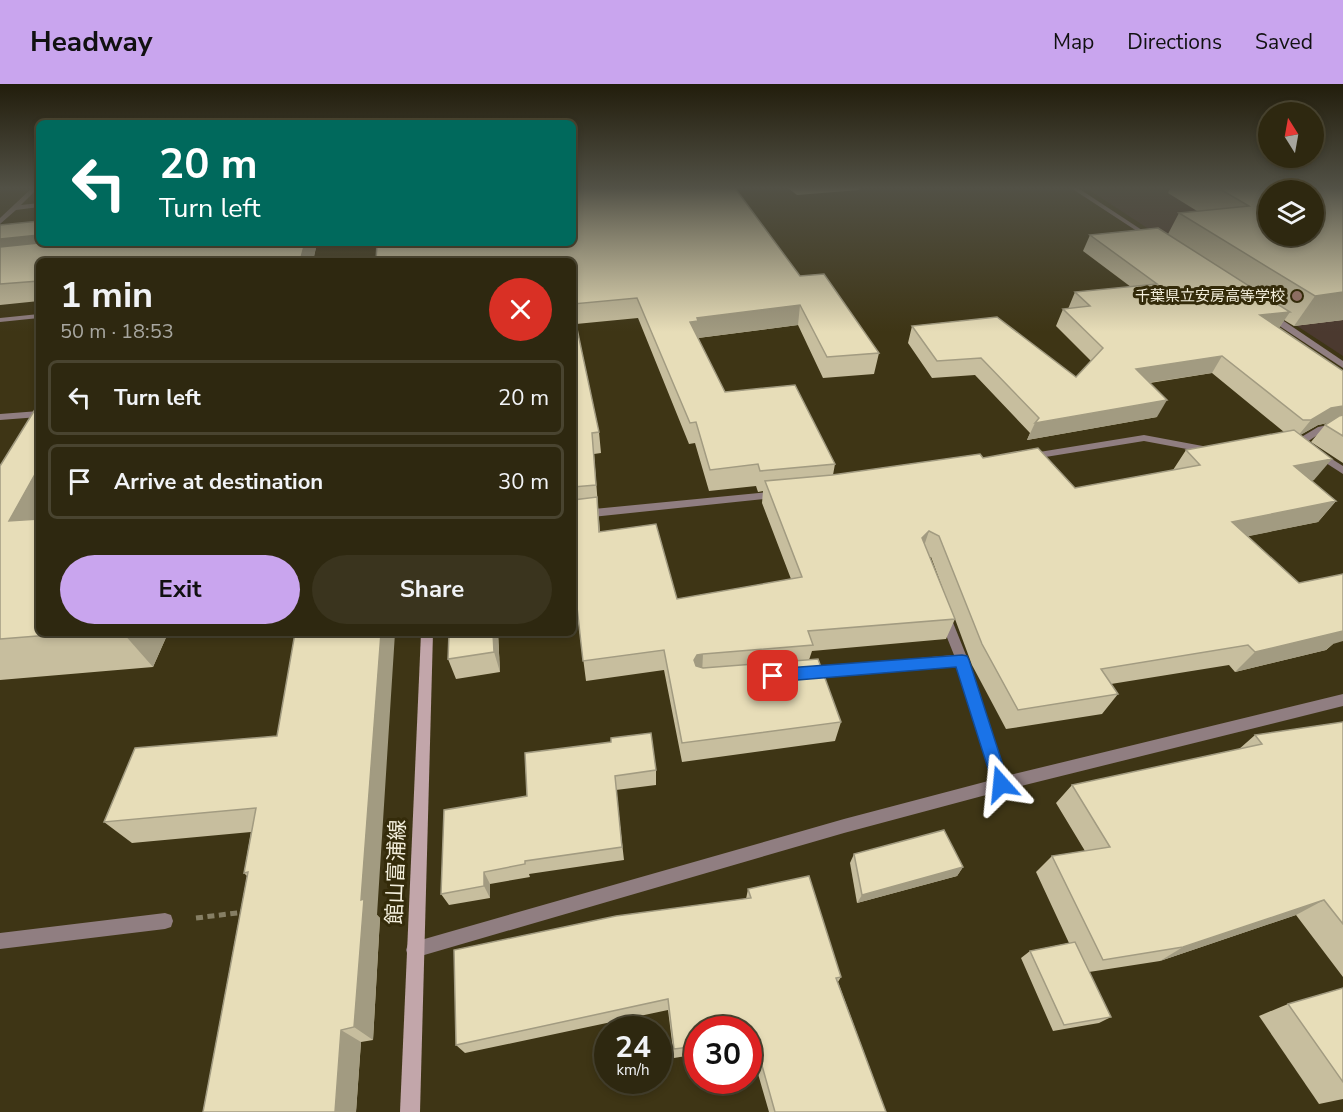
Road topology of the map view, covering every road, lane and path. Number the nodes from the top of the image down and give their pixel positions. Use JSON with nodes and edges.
{"nodes":[{"id":1,"x":1148,"y":236,"type":"edge"},
{"id":2,"x":1157,"y":242,"type":"edge"},
{"id":3,"x":1257,"y":308,"type":"edge"},
{"id":4,"x":36,"y":316,"type":"edge"},
{"id":5,"x":0,"y":320,"type":"edge"},
{"id":6,"x":1343,"y":365,"type":"edge"},
{"id":7,"x":36,"y":414,"type":"edge"},
{"id":8,"x":0,"y":417,"type":"edge"},
{"id":9,"x":1343,"y":424,"type":"edge"},
{"id":10,"x":1300,"y":442,"type":"junction"},
{"id":11,"x":1276,"y":444,"type":"edge"},
{"id":12,"x":1217,"y":450,"type":"edge"},
{"id":13,"x":1015,"y":459,"type":"edge"},
{"id":14,"x":1343,"y":471,"type":"edge"},
{"id":15,"x":793,"y":494,"type":"edge"},
{"id":16,"x":576,"y":515,"type":"edge"},
{"id":17,"x":938,"y":599,"type":"edge"},
{"id":18,"x":427,"y":636,"type":"edge"},
{"id":19,"x":962,"y":660,"type":"junction"},
{"id":20,"x":797,"y":674,"type":"edge"},
{"id":21,"x":1343,"y":700,"type":"edge"},
{"id":22,"x":1001,"y":784,"type":"junction"},
{"id":23,"x":257,"y":911,"type":"edge"},
{"id":24,"x":165,"y":921,"type":"joint"},
{"id":25,"x":0,"y":941,"type":"edge"},
{"id":26,"x":414,"y":950,"type":"junction"},
{"id":27,"x":410,"y":1112,"type":"edge"}],
"edges":[{"from":1,"to":2,"type":"street"},
{"from":3,"to":6,"type":"street"},
{"from":4,"to":5,"type":"street"},
{"from":7,"to":8,"type":"street"},
{"from":9,"to":10,"type":"street"},
{"from":10,"to":11,"type":"street"},
{"from":10,"to":14,"type":"street"},
{"from":12,"to":13,"type":"street"},
{"from":15,"to":16,"type":"street"},
{"from":17,"to":19,"type":"street"},
{"from":18,"to":26,"type":"main road","name":"館山富浦線"},
{"from":19,"to":20,"type":"street"},
{"from":19,"to":22,"type":"street"},
{"from":21,"to":22,"type":"street"},
{"from":22,"to":26,"type":"street"},
{"from":23,"to":24,"type":"path"},
{"from":24,"to":25,"type":"street"},
{"from":26,"to":27,"type":"main road","name":"館山富浦線"}]}
